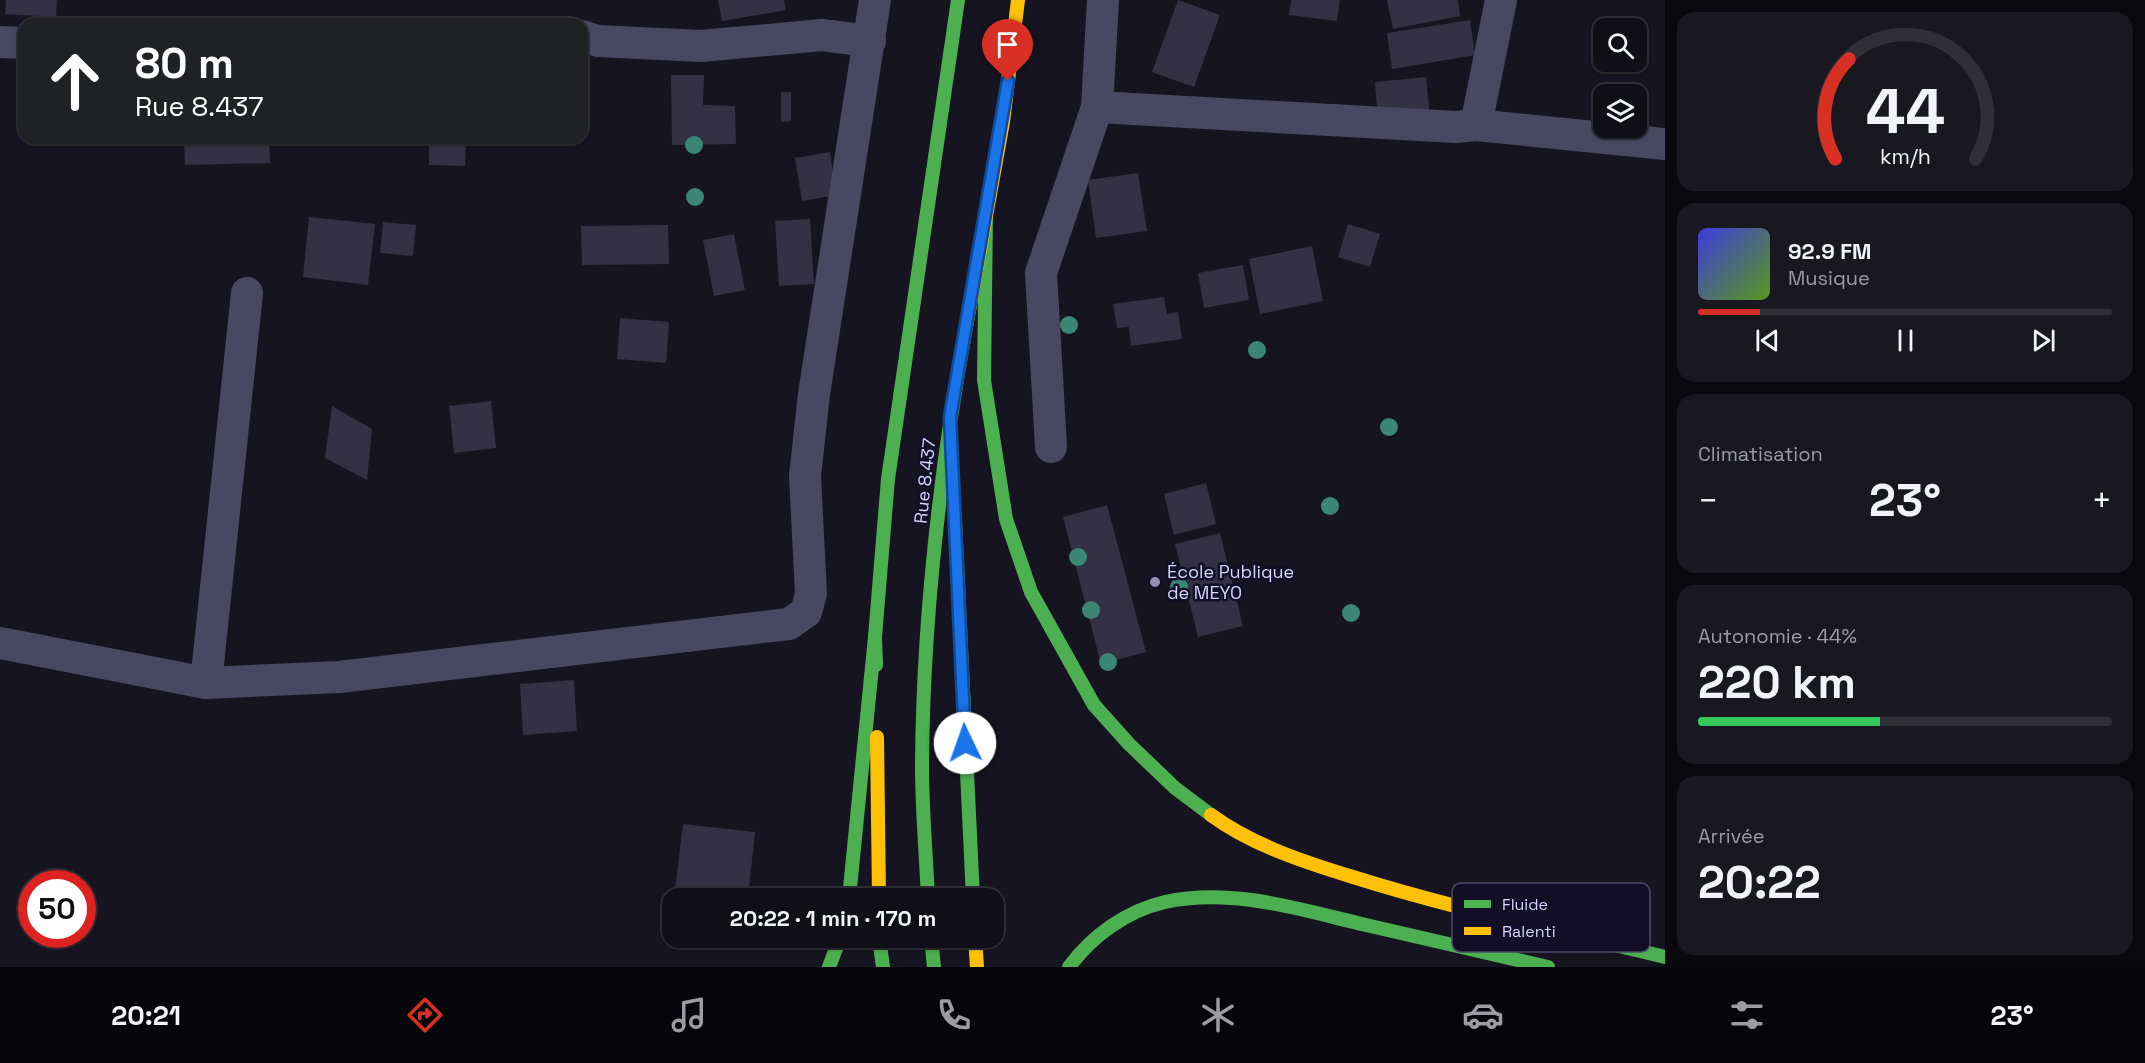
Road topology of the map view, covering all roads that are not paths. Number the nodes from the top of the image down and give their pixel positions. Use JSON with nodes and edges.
{"nodes":[{"id":1,"x":875,"y":0,"type":"edge"},
{"id":2,"x":958,"y":0,"type":"edge"},
{"id":3,"x":1018,"y":0,"type":"edge"},
{"id":4,"x":1103,"y":0,"type":"edge"},
{"id":5,"x":1501,"y":0,"type":"edge"},
{"id":6,"x":588,"y":38,"type":"edge"},
{"id":7,"x":870,"y":41,"type":"junction"},
{"id":8,"x":0,"y":42,"type":"edge"},
{"id":9,"x":18,"y":43,"type":"edge"},
{"id":10,"x":1097,"y":108,"type":"junction"},
{"id":11,"x":1476,"y":125,"type":"junction"},
{"id":12,"x":1665,"y":144,"type":"edge"},
{"id":13,"x":986,"y":214,"type":"junction"},
{"id":14,"x":247,"y":293,"type":"dead end"},
{"id":15,"x":950,"y":417,"type":"junction"},
{"id":16,"x":1051,"y":447,"type":"dead end"},
{"id":17,"x":875,"y":636,"type":"junction"},
{"id":18,"x":0,"y":643,"type":"edge"},
{"id":19,"x":206,"y":683,"type":"junction"},
{"id":20,"x":850,"y":888,"type":"edge"},
{"id":21,"x":879,"y":888,"type":"edge"},
{"id":22,"x":928,"y":888,"type":"edge"},
{"id":23,"x":973,"y":888,"type":"edge"},
{"id":24,"x":1452,"y":906,"type":"edge"},
{"id":25,"x":1452,"y":945,"type":"edge"},
{"id":26,"x":836,"y":948,"type":"edge"},
{"id":27,"x":880,"y":948,"type":"edge"},
{"id":28,"x":932,"y":948,"type":"edge"},
{"id":29,"x":976,"y":948,"type":"edge"},
{"id":30,"x":1483,"y":952,"type":"edge"},
{"id":31,"x":1644,"y":952,"type":"edge"},
{"id":32,"x":1665,"y":957,"type":"edge"},
{"id":33,"x":829,"y":967,"type":"edge"},
{"id":34,"x":883,"y":967,"type":"edge"},
{"id":35,"x":934,"y":967,"type":"edge"},
{"id":36,"x":977,"y":967,"type":"edge"},
{"id":37,"x":1069,"y":967,"type":"edge"},
{"id":38,"x":1548,"y":967,"type":"edge"}],
"edges":[{"from":1,"to":7,"type":"street"},
{"from":2,"to":17,"type":"main road","name":"Rue 8.437"},
{"from":3,"to":13,"type":"main road","name":"Rue 8.437"},
{"from":4,"to":10,"type":"street"},
{"from":5,"to":11,"type":"street"},
{"from":6,"to":7,"type":"street"},
{"from":7,"to":19,"type":"street"},
{"from":8,"to":9,"type":"street"},
{"from":10,"to":11,"type":"street"},
{"from":10,"to":16,"type":"street"},
{"from":11,"to":12,"type":"street"},
{"from":13,"to":15,"type":"main road","name":"Rue 8.437"},
{"from":13,"to":24,"type":"main road"},
{"from":14,"to":19,"type":"street"},
{"from":15,"to":22,"type":"main road","name":"Rue 8.437"},
{"from":15,"to":23,"type":"main road"},
{"from":17,"to":20,"type":"main road"},
{"from":17,"to":21,"type":"main road","name":"Rue 8.437"},
{"from":18,"to":19,"type":"street"},
{"from":25,"to":37,"type":"main road"},
{"from":26,"to":33,"type":"main road"},
{"from":27,"to":34,"type":"main road"},
{"from":28,"to":35,"type":"main road"},
{"from":29,"to":36,"type":"main road"},
{"from":30,"to":38,"type":"main road"},
{"from":31,"to":32,"type":"main road"}]}
